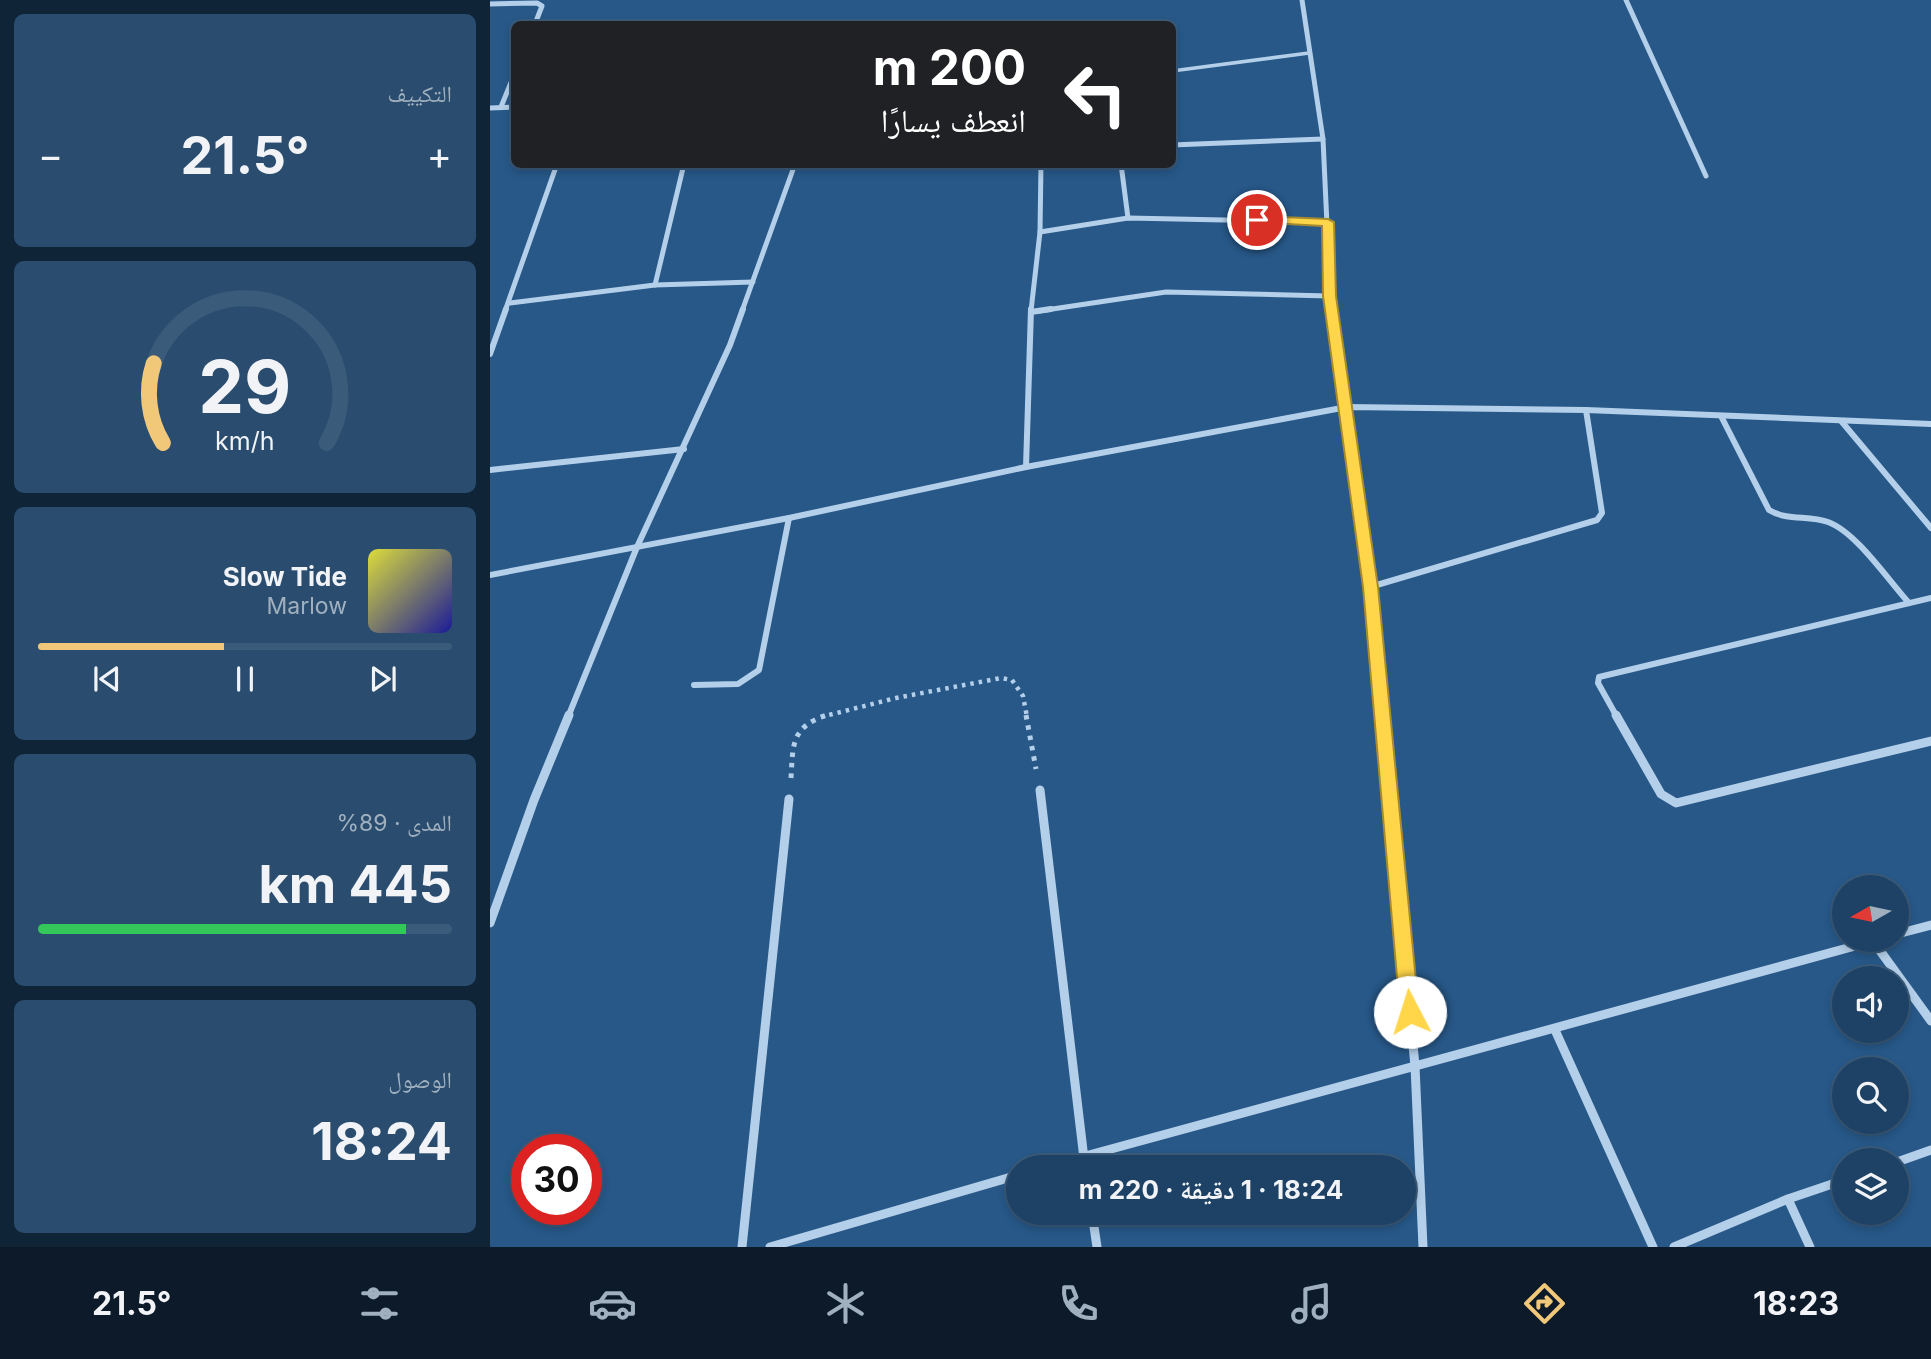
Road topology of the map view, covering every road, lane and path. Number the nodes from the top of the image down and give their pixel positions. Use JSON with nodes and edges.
{"nodes":[{"id":1,"x":1302,"y":0,"type":"edge"},
{"id":2,"x":1626,"y":0,"type":"edge"},
{"id":3,"x":490,"y":4,"type":"edge"},
{"id":4,"x":536,"y":21,"type":"edge"},
{"id":5,"x":1309,"y":52,"type":"junction"},
{"id":6,"x":1176,"y":70,"type":"edge"},
{"id":7,"x":511,"y":82,"type":"edge"},
{"id":8,"x":501,"y":107,"type":"junction"},
{"id":9,"x":511,"y":107,"type":"edge"},
{"id":10,"x":490,"y":108,"type":"edge"},
{"id":11,"x":1323,"y":139,"type":"junction"},
{"id":12,"x":1176,"y":145,"type":"edge"},
{"id":13,"x":556,"y":168,"type":"edge"},
{"id":14,"x":683,"y":168,"type":"edge"},
{"id":15,"x":794,"y":168,"type":"edge"},
{"id":16,"x":1041,"y":168,"type":"edge"},
{"id":17,"x":1122,"y":168,"type":"edge"},
{"id":18,"x":1706,"y":176,"type":"dead end"},
{"id":19,"x":1128,"y":218,"type":"junction"},
{"id":20,"x":1328,"y":222,"type":"junction"},
{"id":21,"x":1040,"y":232,"type":"junction"},
{"id":22,"x":753,"y":282,"type":"junction"},
{"id":23,"x":655,"y":285,"type":"junction"},
{"id":24,"x":1329,"y":296,"type":"junction"},
{"id":25,"x":510,"y":303,"type":"junction"},
{"id":26,"x":1031,"y":312,"type":"junction"},
{"id":27,"x":490,"y":354,"type":"edge"},
{"id":28,"x":1347,"y":407,"type":"junction"},
{"id":29,"x":1586,"y":411,"type":"junction"},
{"id":30,"x":1721,"y":416,"type":"junction"},
{"id":31,"x":1842,"y":422,"type":"junction"},
{"id":32,"x":1931,"y":424,"type":"edge"},
{"id":33,"x":684,"y":449,"type":"junction"},
{"id":34,"x":1026,"y":467,"type":"junction"},
{"id":35,"x":490,"y":470,"type":"edge"},
{"id":36,"x":789,"y":518,"type":"junction"},
{"id":37,"x":1931,"y":528,"type":"edge"},
{"id":38,"x":637,"y":547,"type":"junction"},
{"id":39,"x":490,"y":575,"type":"edge"},
{"id":40,"x":1370,"y":587,"type":"junction"},
{"id":41,"x":1931,"y":598,"type":"edge"},
{"id":42,"x":1909,"y":603,"type":"junction"},
{"id":43,"x":694,"y":685,"type":"dead end"},
{"id":44,"x":1931,"y":741,"type":"edge"},
{"id":45,"x":1040,"y":790,"type":"joint"},
{"id":46,"x":789,"y":799,"type":"joint"},
{"id":47,"x":490,"y":923,"type":"edge"},
{"id":48,"x":1931,"y":925,"type":"edge"},
{"id":49,"x":1909,"y":931,"type":"edge"},
{"id":50,"x":1832,"y":952,"type":"edge"},
{"id":51,"x":1883,"y":952,"type":"edge"},
{"id":52,"x":1931,"y":1021,"type":"edge"},
{"id":53,"x":1555,"y":1030,"type":"junction"},
{"id":54,"x":1415,"y":1066,"type":"junction"},
{"id":55,"x":1931,"y":1150,"type":"edge"},
{"id":56,"x":1084,"y":1155,"type":"edge"},
{"id":57,"x":1088,"y":1155,"type":"edge"},
{"id":58,"x":1909,"y":1158,"type":"edge"},
{"id":59,"x":1006,"y":1178,"type":"edge"},
{"id":60,"x":1832,"y":1184,"type":"edge"},
{"id":61,"x":1788,"y":1199,"type":"junction"},
{"id":62,"x":1094,"y":1225,"type":"edge"},
{"id":63,"x":742,"y":1247,"type":"edge"},
{"id":64,"x":770,"y":1247,"type":"edge"},
{"id":65,"x":1097,"y":1247,"type":"edge"},
{"id":66,"x":1423,"y":1247,"type":"edge"},
{"id":67,"x":1653,"y":1247,"type":"edge"},
{"id":68,"x":1674,"y":1247,"type":"edge"},
{"id":69,"x":1810,"y":1247,"type":"edge"}],
"edges":[{"from":1,"to":5,"type":"street"},
{"from":2,"to":18,"type":"street"},
{"from":3,"to":4,"type":"street"},
{"from":5,"to":6,"type":"lane"},
{"from":5,"to":11,"type":"street"},
{"from":7,"to":8,"type":"street"},
{"from":8,"to":9,"type":"street"},
{"from":8,"to":10,"type":"street"},
{"from":11,"to":12,"type":"street"},
{"from":11,"to":20,"type":"street"},
{"from":13,"to":25,"type":"street"},
{"from":14,"to":23,"type":"street"},
{"from":15,"to":22,"type":"street"},
{"from":16,"to":21,"type":"street"},
{"from":17,"to":19,"type":"street"},
{"from":19,"to":20,"type":"street"},
{"from":19,"to":21,"type":"street"},
{"from":20,"to":24,"type":"street"},
{"from":21,"to":26,"type":"street"},
{"from":22,"to":23,"type":"street"},
{"from":22,"to":33,"type":"street"},
{"from":23,"to":25,"type":"street"},
{"from":24,"to":26,"type":"street"},
{"from":24,"to":28,"type":"street"},
{"from":25,"to":27,"type":"street"},
{"from":26,"to":34,"type":"street"},
{"from":28,"to":29,"type":"street"},
{"from":28,"to":34,"type":"street"},
{"from":28,"to":40,"type":"street"},
{"from":29,"to":30,"type":"street"},
{"from":29,"to":40,"type":"street"},
{"from":30,"to":31,"type":"street"},
{"from":30,"to":42,"type":"street"},
{"from":31,"to":32,"type":"street"},
{"from":31,"to":37,"type":"street"},
{"from":33,"to":35,"type":"street"},
{"from":33,"to":38,"type":"street"},
{"from":34,"to":36,"type":"street"},
{"from":36,"to":38,"type":"street"},
{"from":36,"to":43,"type":"street"},
{"from":38,"to":39,"type":"street"},
{"from":38,"to":47,"type":"street"},
{"from":40,"to":54,"type":"street"},
{"from":41,"to":42,"type":"street"},
{"from":42,"to":44,"type":"street"},
{"from":45,"to":46,"type":"path"},
{"from":45,"to":56,"type":"street"},
{"from":46,"to":63,"type":"street"},
{"from":48,"to":49,"type":"street"},
{"from":50,"to":53,"type":"street"},
{"from":51,"to":52,"type":"street"},
{"from":53,"to":54,"type":"street"},
{"from":53,"to":67,"type":"street"},
{"from":54,"to":57,"type":"street"},
{"from":54,"to":66,"type":"street"},
{"from":55,"to":58,"type":"street"},
{"from":59,"to":64,"type":"street"},
{"from":60,"to":61,"type":"street"},
{"from":61,"to":68,"type":"street"},
{"from":61,"to":69,"type":"street"},
{"from":62,"to":65,"type":"street"}]}
